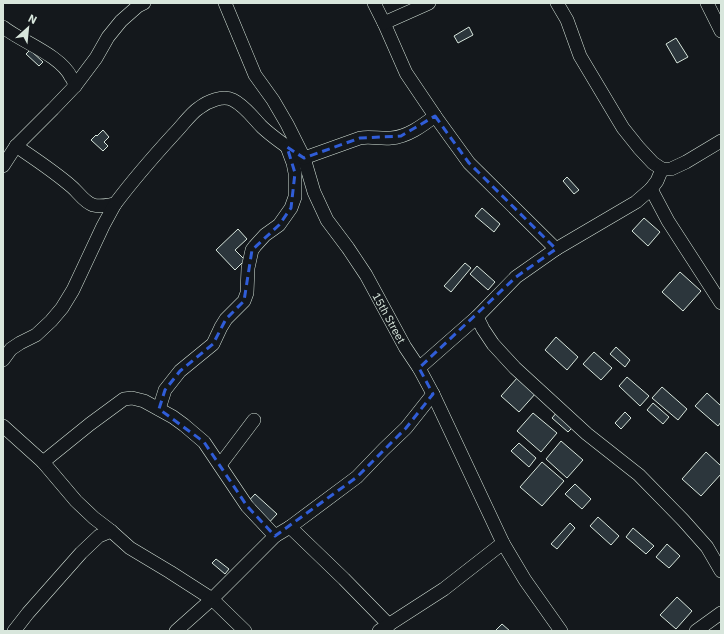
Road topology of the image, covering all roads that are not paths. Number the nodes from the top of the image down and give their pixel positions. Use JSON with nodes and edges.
{"nodes":[{"id":1,"x":144,"y":3,"type":"edge"},
{"id":2,"x":225,"y":3,"type":"edge"},
{"id":3,"x":374,"y":3,"type":"edge"},
{"id":4,"x":429,"y":3,"type":"edge"},
{"id":5,"x":557,"y":3,"type":"edge"},
{"id":6,"x":707,"y":3,"type":"edge"},
{"id":7,"x":384,"y":23,"type":"junction"},
{"id":8,"x":3,"y":27,"type":"edge"},
{"id":9,"x":721,"y":31,"type":"edge"},
{"id":10,"x":75,"y":86,"type":"junction"},
{"id":11,"x":434,"y":116,"type":"junction"},
{"id":12,"x":721,"y":141,"type":"edge"},
{"id":13,"x":16,"y":146,"type":"junction"},
{"id":14,"x":287,"y":147,"type":"junction"},
{"id":15,"x":304,"y":158,"type":"junction"},
{"id":16,"x":3,"y":166,"type":"edge"},
{"id":17,"x":662,"y":168,"type":"junction"},
{"id":18,"x":652,"y":189,"type":"junction"},
{"id":19,"x":115,"y":204,"type":"junction"},
{"id":20,"x":556,"y":249,"type":"junction"},
{"id":21,"x":721,"y":303,"type":"edge"},
{"id":22,"x":477,"y":317,"type":"junction"},
{"id":23,"x":3,"y":360,"type":"edge"},
{"id":24,"x":419,"y":368,"type":"junction"},
{"id":25,"x":433,"y":394,"type":"junction"},
{"id":26,"x":159,"y":409,"type":"junction"},
{"id":27,"x":254,"y":420,"type":"dead end"},
{"id":28,"x":3,"y":426,"type":"edge"},
{"id":29,"x":43,"y":462,"type":"junction"},
{"id":30,"x":220,"y":465,"type":"junction"},
{"id":31,"x":290,"y":527,"type":"junction"},
{"id":32,"x":111,"y":531,"type":"junction"},
{"id":33,"x":275,"y":536,"type":"junction"},
{"id":34,"x":503,"y":543,"type":"junction"},
{"id":35,"x":721,"y":571,"type":"edge"},
{"id":36,"x":212,"y":599,"type":"junction"},
{"id":37,"x":721,"y":614,"type":"edge"},
{"id":38,"x":384,"y":628,"type":"edge"},
{"id":39,"x":558,"y":629,"type":"edge"},
{"id":40,"x":14,"y":631,"type":"edge"},
{"id":41,"x":176,"y":631,"type":"edge"},
{"id":42,"x":245,"y":631,"type":"edge"},
{"id":43,"x":696,"y":631,"type":"edge"}],
"edges":[{"from":1,"to":10,"type":"street"},
{"from":2,"to":15,"type":"street","name":"15th Street"},
{"from":3,"to":7,"type":"street"},
{"from":4,"to":7,"type":"street"},
{"from":5,"to":17,"type":"street"},
{"from":6,"to":9,"type":"street"},
{"from":7,"to":11,"type":"street"},
{"from":8,"to":10,"type":"street"},
{"from":10,"to":13,"type":"street"},
{"from":11,"to":15,"type":"street"},
{"from":11,"to":20,"type":"street"},
{"from":12,"to":17,"type":"street"},
{"from":13,"to":16,"type":"street"},
{"from":13,"to":19,"type":"street"},
{"from":14,"to":15,"type":"street"},
{"from":14,"to":19,"type":"street"},
{"from":14,"to":26,"type":"street"},
{"from":15,"to":24,"type":"street","name":"15th Street"},
{"from":17,"to":18,"type":"street"},
{"from":18,"to":20,"type":"street"},
{"from":18,"to":21,"type":"street"},
{"from":19,"to":23,"type":"street"},
{"from":20,"to":22,"type":"street"},
{"from":22,"to":24,"type":"street"},
{"from":22,"to":35,"type":"street"},
{"from":24,"to":25,"type":"street","name":"15th Street"},
{"from":25,"to":31,"type":"street"},
{"from":25,"to":34,"type":"street","name":"15th Street"},
{"from":26,"to":29,"type":"street"},
{"from":26,"to":30,"type":"street"},
{"from":27,"to":30,"type":"street"},
{"from":28,"to":29,"type":"street"},
{"from":29,"to":32,"type":"street"},
{"from":30,"to":33,"type":"street"},
{"from":31,"to":33,"type":"street"},
{"from":31,"to":38,"type":"street"},
{"from":32,"to":36,"type":"street"},
{"from":32,"to":40,"type":"street"},
{"from":33,"to":36,"type":"street"},
{"from":34,"to":38,"type":"street"},
{"from":34,"to":39,"type":"street","name":"15th Street"},
{"from":36,"to":41,"type":"street"},
{"from":36,"to":42,"type":"street"},
{"from":37,"to":43,"type":"street"}]}
